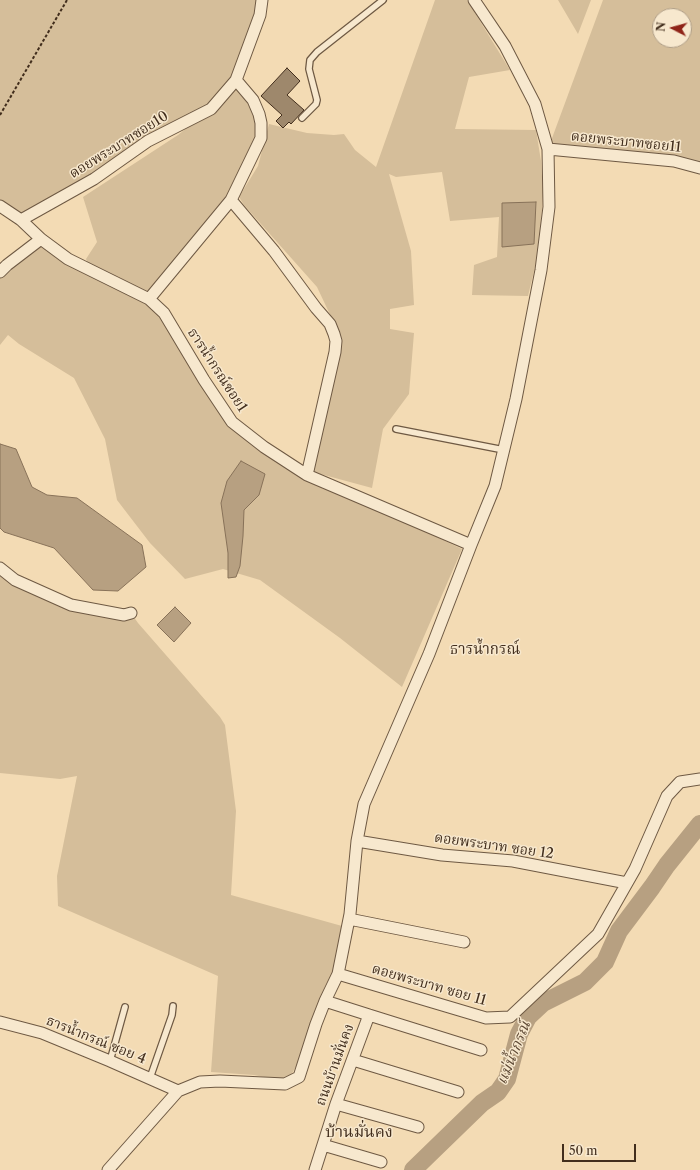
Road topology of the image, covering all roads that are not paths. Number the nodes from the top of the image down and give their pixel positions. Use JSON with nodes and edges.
{"nodes":[{"id":1,"x":262,"y":0,"type":"edge"},
{"id":2,"x":383,"y":0,"type":"edge"},
{"id":3,"x":474,"y":0,"type":"edge"},
{"id":4,"x":236,"y":80,"type":"junction"},
{"id":5,"x":302,"y":118,"type":"dead end"},
{"id":6,"x":548,"y":149,"type":"junction"},
{"id":7,"x":700,"y":168,"type":"edge"},
{"id":8,"x":231,"y":200,"type":"junction"},
{"id":9,"x":0,"y":206,"type":"edge"},
{"id":10,"x":21,"y":220,"type":"junction"},
{"id":11,"x":41,"y":239,"type":"junction"},
{"id":12,"x":0,"y":272,"type":"edge"},
{"id":13,"x":149,"y":298,"type":"junction"},
{"id":14,"x":396,"y":429,"type":"dead end"},
{"id":15,"x":505,"y":450,"type":"junction"},
{"id":16,"x":307,"y":475,"type":"junction"},
{"id":17,"x":471,"y":545,"type":"junction"},
{"id":18,"x":0,"y":568,"type":"edge"},
{"id":19,"x":132,"y":613,"type":"dead end"},
{"id":20,"x":700,"y":779,"type":"edge"},
{"id":21,"x":357,"y":841,"type":"junction"},
{"id":22,"x":627,"y":883,"type":"junction"},
{"id":23,"x":349,"y":919,"type":"junction"},
{"id":24,"x":464,"y":942,"type":"dead end"},
{"id":25,"x":338,"y":974,"type":"junction"},
{"id":26,"x":325,"y":1001,"type":"junction"},
{"id":27,"x":174,"y":1006,"type":"dead end"},
{"id":28,"x":125,"y":1007,"type":"dead end"},
{"id":29,"x":369,"y":1015,"type":"junction"},
{"id":30,"x":0,"y":1022,"type":"edge"},
{"id":31,"x":481,"y":1050,"type":"dead end"},
{"id":32,"x":353,"y":1060,"type":"junction"},
{"id":33,"x":110,"y":1061,"type":"junction"},
{"id":34,"x":150,"y":1078,"type":"junction"},
{"id":35,"x":178,"y":1091,"type":"junction"},
{"id":36,"x":458,"y":1092,"type":"dead end"},
{"id":37,"x":336,"y":1104,"type":"junction"},
{"id":38,"x":418,"y":1127,"type":"dead end"},
{"id":39,"x":323,"y":1145,"type":"junction"},
{"id":40,"x":381,"y":1162,"type":"dead end"},
{"id":41,"x":108,"y":1170,"type":"edge"},
{"id":42,"x":315,"y":1170,"type":"edge"}],
"edges":[{"from":1,"to":4,"type":"street","name":"ดอยพระบาทซอย10"},
{"from":2,"to":5,"type":"lane"},
{"from":3,"to":6,"type":"street"},
{"from":4,"to":8,"type":"street"},
{"from":4,"to":10,"type":"street","name":"ดอยพระบาทซอย10"},
{"from":6,"to":7,"type":"street","name":"ดอยพระบาทซอย11"},
{"from":6,"to":15,"type":"street"},
{"from":8,"to":13,"type":"street"},
{"from":8,"to":16,"type":"street"},
{"from":9,"to":10,"type":"street","name":"ธารน้ำกรณ์ซอย1"},
{"from":10,"to":11,"type":"street","name":"ธารน้ำกรณ์ซอย1"},
{"from":11,"to":12,"type":"street"},
{"from":11,"to":13,"type":"street","name":"ธารน้ำกรณ์ซอย1"},
{"from":13,"to":16,"type":"street","name":"ธารน้ำกรณ์ซอย1"},
{"from":14,"to":15,"type":"lane"},
{"from":15,"to":17,"type":"street"},
{"from":16,"to":17,"type":"street","name":"ธารน้ำกรณ์ซอย1"},
{"from":17,"to":21,"type":"street"},
{"from":18,"to":19,"type":"street"},
{"from":20,"to":22,"type":"street","name":"ดอยพระบาท ซอย 11"},
{"from":21,"to":22,"type":"street","name":"ดอยพระบาท ซอย 12"},
{"from":21,"to":23,"type":"street"},
{"from":22,"to":25,"type":"street","name":"ดอยพระบาท ซอย 11"},
{"from":23,"to":24,"type":"street"},
{"from":23,"to":25,"type":"street"},
{"from":25,"to":26,"type":"street"},
{"from":26,"to":29,"type":"street","name":"ถนนบ้านมั่นคง"},
{"from":26,"to":35,"type":"street"},
{"from":27,"to":34,"type":"lane"},
{"from":28,"to":33,"type":"lane"},
{"from":29,"to":31,"type":"street"},
{"from":29,"to":32,"type":"street","name":"ถนนบ้านมั่นคง"},
{"from":30,"to":33,"type":"street","name":"ธารน้ำกรณ์ ซอย 4"},
{"from":32,"to":36,"type":"street"},
{"from":32,"to":37,"type":"street","name":"ถนนบ้านมั่นคง"},
{"from":33,"to":34,"type":"street","name":"ธารน้ำกรณ์ ซอย 4"},
{"from":34,"to":35,"type":"street","name":"ธารน้ำกรณ์ ซอย 4"},
{"from":35,"to":41,"type":"street"},
{"from":37,"to":38,"type":"street"},
{"from":37,"to":39,"type":"street","name":"ถนนบ้านมั่นคง"},
{"from":39,"to":40,"type":"street"},
{"from":39,"to":42,"type":"street","name":"ถนนบ้านมั่นคง"}]}
